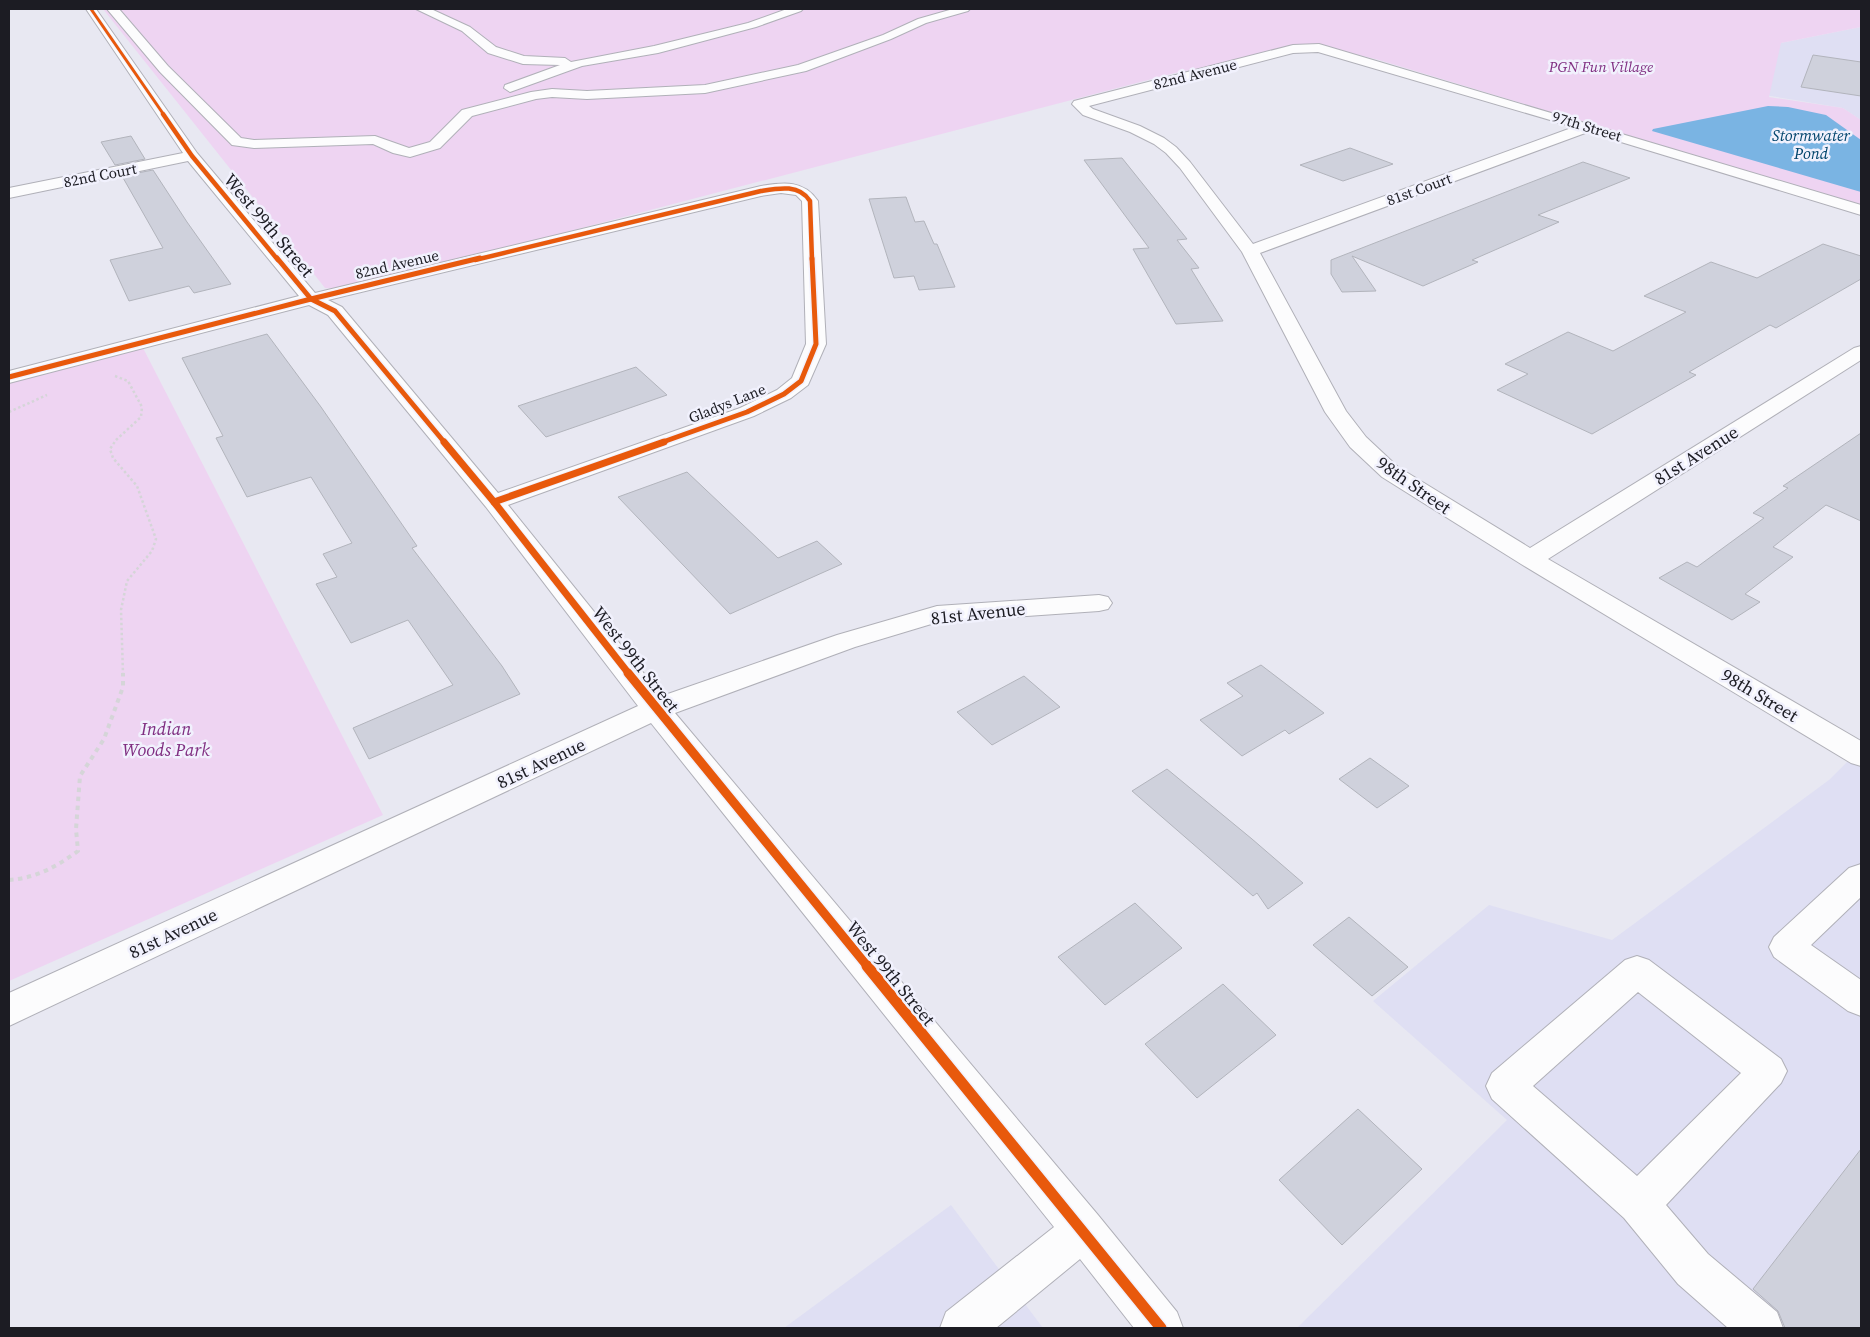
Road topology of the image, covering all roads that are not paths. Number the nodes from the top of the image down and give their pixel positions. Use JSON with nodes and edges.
{"nodes":[{"id":1,"x":91,"y":9,"type":"edge"},
{"id":2,"x":113,"y":9,"type":"edge"},
{"id":3,"x":422,"y":9,"type":"edge"},
{"id":4,"x":797,"y":9,"type":"edge"},
{"id":5,"x":964,"y":9,"type":"edge"},
{"id":6,"x":1311,"y":47,"type":"joint"},
{"id":7,"x":595,"y":60,"type":"junction"},
{"id":8,"x":559,"y":62,"type":"junction"},
{"id":9,"x":579,"y":63,"type":"junction"},
{"id":10,"x":1079,"y":104,"type":"joint"},
{"id":11,"x":486,"y":109,"type":"junction"},
{"id":12,"x":1588,"y":127,"type":"junction"},
{"id":13,"x":192,"y":156,"type":"junction"},
{"id":14,"x":794,"y":189,"type":"joint"},
{"id":15,"x":9,"y":193,"type":"edge"},
{"id":16,"x":1861,"y":210,"type":"edge"},
{"id":17,"x":1250,"y":251,"type":"junction"},
{"id":18,"x":311,"y":299,"type":"junction"},
{"id":19,"x":1861,"y":352,"type":"edge"},
{"id":20,"x":9,"y":377,"type":"edge"},
{"id":21,"x":494,"y":502,"type":"junction"},
{"id":22,"x":1530,"y":559,"type":"junction"},
{"id":23,"x":1099,"y":603,"type":"dead end"},
{"id":24,"x":656,"y":709,"type":"junction"},
{"id":25,"x":1861,"y":755,"type":"edge"},
{"id":26,"x":1861,"y":877,"type":"edge"},
{"id":27,"x":1861,"y":1000,"type":"edge"},
{"id":28,"x":9,"y":1010,"type":"edge"},
{"id":29,"x":1638,"y":1204,"type":"junction"},
{"id":30,"x":1083,"y":1230,"type":"junction"},
{"id":31,"x":962,"y":1328,"type":"edge"},
{"id":32,"x":1161,"y":1328,"type":"edge"},
{"id":33,"x":1761,"y":1328,"type":"edge"}],
"edges":[{"from":1,"to":13,"type":"street","name":"West 99th Street"},
{"from":2,"to":11,"type":"street"},
{"from":3,"to":8,"type":"street"},
{"from":4,"to":7,"type":"street"},
{"from":5,"to":11,"type":"street"},
{"from":6,"to":10,"type":"street","name":"82nd Avenue"},
{"from":6,"to":12,"type":"street","name":"97th Street"},
{"from":7,"to":8,"type":"street"},
{"from":7,"to":9,"type":"street"},
{"from":8,"to":9,"type":"street"},
{"from":9,"to":11,"type":"street"},
{"from":10,"to":17,"type":"street","name":"98th Street"},
{"from":12,"to":16,"type":"street","name":"97th Street"},
{"from":12,"to":17,"type":"street","name":"81st Court"},
{"from":13,"to":15,"type":"street","name":"82nd Court"},
{"from":13,"to":18,"type":"street","name":"West 99th Street"},
{"from":14,"to":18,"type":"street","name":"82nd Avenue"},
{"from":14,"to":21,"type":"street","name":"Gladys Lane"},
{"from":17,"to":22,"type":"street","name":"98th Street"},
{"from":18,"to":20,"type":"street","name":"82nd Avenue"},
{"from":18,"to":21,"type":"street","name":"West 99th Street"},
{"from":19,"to":22,"type":"street","name":"81st Avenue"},
{"from":21,"to":24,"type":"street","name":"West 99th Street"},
{"from":22,"to":25,"type":"street","name":"98th Street"},
{"from":23,"to":24,"type":"street","name":"81st Avenue"},
{"from":24,"to":28,"type":"street","name":"81st Avenue"},
{"from":24,"to":30,"type":"street","name":"West 99th Street"},
{"from":26,"to":27,"type":"street"},
{"from":29,"to":29,"type":"street"},
{"from":29,"to":33,"type":"street"},
{"from":30,"to":31,"type":"street"},
{"from":30,"to":32,"type":"street","name":"West 99th Street"}]}
